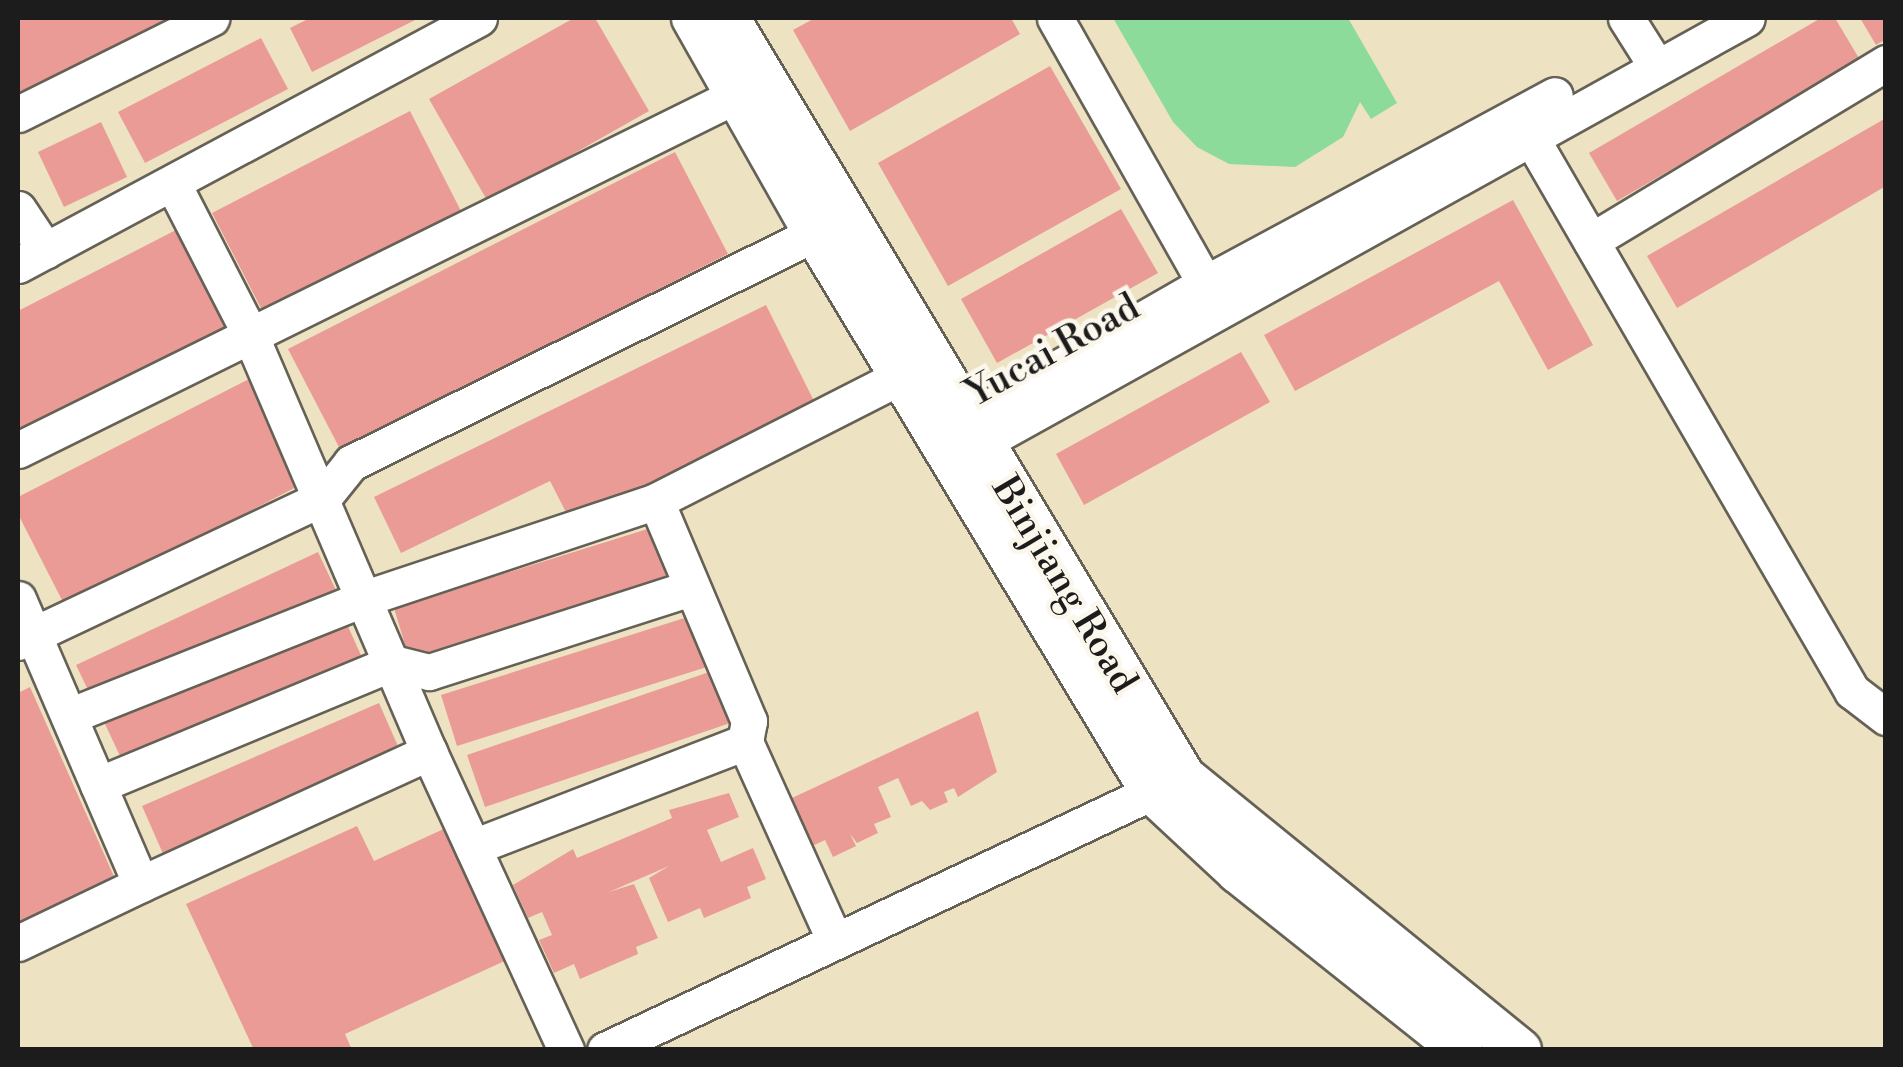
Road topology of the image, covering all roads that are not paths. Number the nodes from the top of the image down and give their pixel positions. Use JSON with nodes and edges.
{"nodes":[{"id":1,"x":212,"y":18,"type":"edge"},
{"id":2,"x":479,"y":18,"type":"edge"},
{"id":3,"x":693,"y":18,"type":"edge"},
{"id":4,"x":728,"y":18,"type":"edge"},
{"id":5,"x":1054,"y":18,"type":"edge"},
{"id":6,"x":1698,"y":18,"type":"edge"},
{"id":7,"x":1747,"y":18,"type":"edge"},
{"id":8,"x":1642,"y":44,"type":"edge"},
{"id":9,"x":1886,"y":63,"type":"edge"},
{"id":10,"x":749,"y":89,"type":"junction"},
{"id":11,"x":18,"y":114,"type":"edge"},
{"id":12,"x":1530,"y":136,"type":"junction"},
{"id":13,"x":173,"y":184,"type":"junction"},
{"id":14,"x":18,"y":208,"type":"edge"},
{"id":15,"x":830,"y":226,"type":"junction"},
{"id":16,"x":1591,"y":242,"type":"junction"},
{"id":17,"x":32,"y":258,"type":"edge"},
{"id":18,"x":1212,"y":295,"type":"junction"},
{"id":19,"x":250,"y":334,"type":"junction"},
{"id":20,"x":903,"y":374,"type":"junction"},
{"id":21,"x":964,"y":437,"type":"junction"},
{"id":22,"x":18,"y":450,"type":"edge"},
{"id":23,"x":323,"y":498,"type":"junction"},
{"id":24,"x":656,"y":501,"type":"junction"},
{"id":25,"x":688,"y":589,"type":"junction"},
{"id":26,"x":365,"y":598,"type":"junction"},
{"id":27,"x":18,"y":599,"type":"edge"},
{"id":28,"x":26,"y":638,"type":"edge"},
{"id":29,"x":393,"y":663,"type":"junction"},
{"id":30,"x":69,"y":716,"type":"junction"},
{"id":31,"x":1886,"y":718,"type":"edge"},
{"id":32,"x":745,"y":742,"type":"junction"},
{"id":33,"x":429,"y":752,"type":"junction"},
{"id":34,"x":98,"y":785,"type":"junction"},
{"id":35,"x":1152,"y":792,"type":"junction"},
{"id":36,"x":473,"y":847,"type":"junction"},
{"id":37,"x":141,"y":884,"type":"junction"},
{"id":38,"x":836,"y":941,"type":"junction"},
{"id":39,"x":18,"y":943,"type":"edge"},
{"id":40,"x":566,"y":1050,"type":"edge"},
{"id":41,"x":605,"y":1050,"type":"edge"},
{"id":42,"x":1462,"y":1050,"type":"edge"},
{"id":43,"x":1520,"y":1050,"type":"edge"}],
"edges":[{"from":1,"to":11,"type":"street"},
{"from":2,"to":13,"type":"street"},
{"from":3,"to":10,"type":"main road","name":"Binjiang Road"},
{"from":4,"to":10,"type":"main road","name":"Binjiang Road"},
{"from":5,"to":18,"type":"street"},
{"from":6,"to":8,"type":"street","name":"Yucai Road"},
{"from":7,"to":8,"type":"street","name":"Yucai Road"},
{"from":8,"to":12,"type":"street","name":"Yucai Road"},
{"from":8,"to":18,"type":"street","name":"Yucai Road"},
{"from":9,"to":16,"type":"street"},
{"from":10,"to":15,"type":"main road","name":"Binjiang Road"},
{"from":10,"to":19,"type":"street"},
{"from":12,"to":16,"type":"street"},
{"from":12,"to":18,"type":"street","name":"Yucai Road"},
{"from":13,"to":17,"type":"street"},
{"from":13,"to":19,"type":"street"},
{"from":14,"to":17,"type":"street"},
{"from":15,"to":20,"type":"main road","name":"Binjiang Road"},
{"from":15,"to":21,"type":"main road","name":"Binjiang Road"},
{"from":15,"to":23,"type":"street"},
{"from":16,"to":31,"type":"street"},
{"from":18,"to":21,"type":"street","name":"Yucai Road"},
{"from":19,"to":22,"type":"street"},
{"from":19,"to":23,"type":"street"},
{"from":20,"to":21,"type":"main road","name":"Binjiang Road"},
{"from":20,"to":24,"type":"street"},
{"from":21,"to":35,"type":"main road","name":"Binjiang Road"},
{"from":21,"to":43,"type":"main road","name":"Binjiang Road"},
{"from":23,"to":26,"type":"street"},
{"from":23,"to":28,"type":"street"},
{"from":24,"to":25,"type":"street"},
{"from":24,"to":26,"type":"street"},
{"from":25,"to":29,"type":"street"},
{"from":25,"to":32,"type":"street"},
{"from":26,"to":29,"type":"street"},
{"from":26,"to":30,"type":"street"},
{"from":27,"to":28,"type":"street"},
{"from":28,"to":30,"type":"street"},
{"from":29,"to":33,"type":"street"},
{"from":29,"to":34,"type":"street"},
{"from":30,"to":34,"type":"street"},
{"from":32,"to":36,"type":"street"},
{"from":32,"to":38,"type":"street"},
{"from":33,"to":36,"type":"street"},
{"from":33,"to":37,"type":"street"},
{"from":34,"to":37,"type":"street"},
{"from":35,"to":38,"type":"street"},
{"from":35,"to":42,"type":"main road","name":"Binjiang Road"},
{"from":36,"to":40,"type":"street"},
{"from":37,"to":39,"type":"street"},
{"from":38,"to":41,"type":"street"}]}
